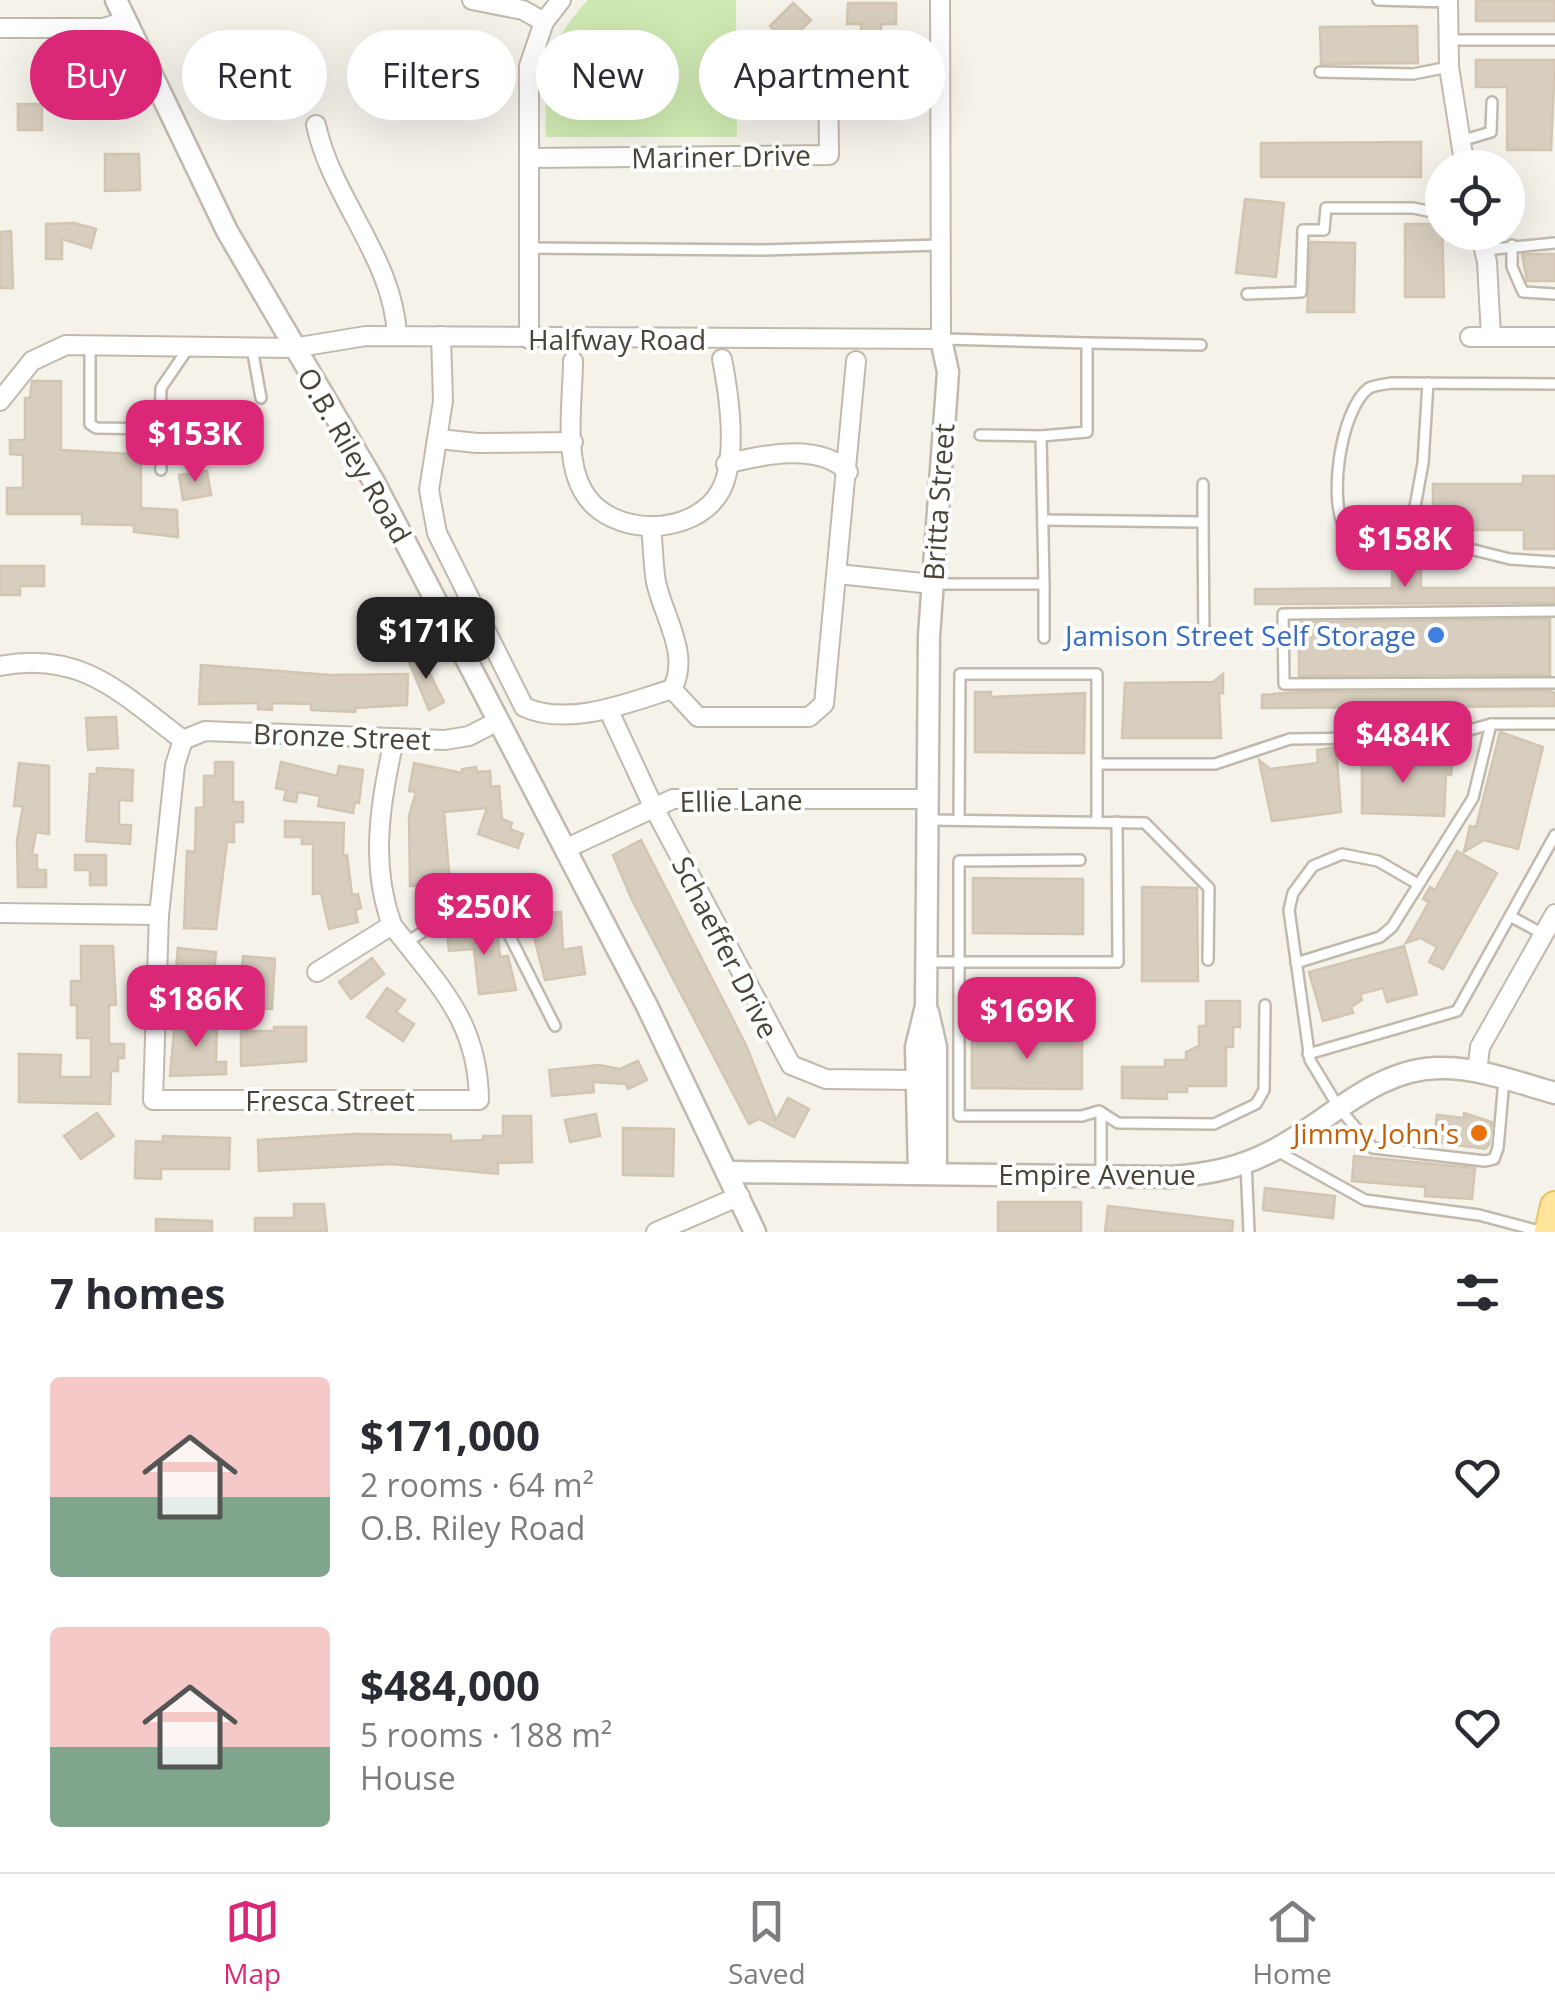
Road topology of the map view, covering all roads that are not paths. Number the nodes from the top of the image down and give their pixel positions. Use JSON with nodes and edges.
{"nodes":[{"id":1,"x":116,"y":0,"type":"edge"},
{"id":2,"x":472,"y":0,"type":"edge"},
{"id":3,"x":561,"y":0,"type":"edge"},
{"id":4,"x":940,"y":0,"type":"edge"},
{"id":5,"x":1378,"y":0,"type":"edge"},
{"id":6,"x":1448,"y":1,"type":"edge"},
{"id":7,"x":124,"y":22,"type":"junction"},
{"id":8,"x":544,"y":22,"type":"junction"},
{"id":9,"x":0,"y":28,"type":"edge"},
{"id":10,"x":940,"y":30,"type":"edge"},
{"id":11,"x":1448,"y":40,"type":"junction"},
{"id":12,"x":1555,"y":40,"type":"edge"},
{"id":13,"x":1449,"y":67,"type":"junction"},
{"id":14,"x":1320,"y":72,"type":"dead end"},
{"id":15,"x":1492,"y":102,"type":"dead end"},
{"id":16,"x":829,"y":120,"type":"edge"},
{"id":17,"x":940,"y":120,"type":"edge"},
{"id":18,"x":316,"y":125,"type":"dead end"},
{"id":19,"x":1459,"y":141,"type":"junction"},
{"id":20,"x":1461,"y":150,"type":"edge"},
{"id":21,"x":530,"y":158,"type":"junction"},
{"id":22,"x":1425,"y":211,"type":"edge"},
{"id":23,"x":1555,"y":242,"type":"edge"},
{"id":24,"x":1525,"y":244,"type":"edge"},
{"id":25,"x":941,"y":245,"type":"junction"},
{"id":26,"x":528,"y":248,"type":"junction"},
{"id":27,"x":1483,"y":250,"type":"edge"},
{"id":28,"x":1512,"y":250,"type":"edge"},
{"id":29,"x":1247,"y":294,"type":"dead end"},
{"id":30,"x":1555,"y":294,"type":"edge"},
{"id":31,"x":397,"y":336,"type":"junction"},
{"id":32,"x":442,"y":336,"type":"junction"},
{"id":33,"x":1470,"y":337,"type":"dead end"},
{"id":34,"x":1491,"y":337,"type":"junction"},
{"id":35,"x":1555,"y":337,"type":"edge"},
{"id":36,"x":529,"y":339,"type":"junction"},
{"id":37,"x":941,"y":339,"type":"junction"},
{"id":38,"x":1087,"y":343,"type":"junction"},
{"id":39,"x":1201,"y":345,"type":"dead end"},
{"id":40,"x":90,"y":346,"type":"junction"},
{"id":41,"x":189,"y":346,"type":"junction"},
{"id":42,"x":252,"y":348,"type":"junction"},
{"id":43,"x":293,"y":348,"type":"junction"},
{"id":44,"x":722,"y":359,"type":"dead end"},
{"id":45,"x":573,"y":361,"type":"dead end"},
{"id":46,"x":856,"y":362,"type":"dead end"},
{"id":47,"x":1428,"y":383,"type":"junction"},
{"id":48,"x":1555,"y":384,"type":"edge"},
{"id":49,"x":260,"y":398,"type":"dead end"},
{"id":50,"x":0,"y":401,"type":"edge"},
{"id":51,"x":160,"y":429,"type":"junction"},
{"id":52,"x":980,"y":435,"type":"dead end"},
{"id":53,"x":1041,"y":436,"type":"junction"},
{"id":54,"x":439,"y":438,"type":"junction"},
{"id":55,"x":573,"y":442,"type":"junction"},
{"id":56,"x":726,"y":464,"type":"junction"},
{"id":57,"x":161,"y":470,"type":"dead end"},
{"id":58,"x":848,"y":472,"type":"junction"},
{"id":59,"x":1204,"y":484,"type":"dead end"},
{"id":60,"x":1043,"y":520,"type":"junction"},
{"id":61,"x":1204,"y":522,"type":"junction"},
{"id":62,"x":652,"y":526,"type":"junction"},
{"id":63,"x":1410,"y":534,"type":"junction"},
{"id":64,"x":1555,"y":562,"type":"edge"},
{"id":65,"x":838,"y":574,"type":"junction"},
{"id":66,"x":932,"y":584,"type":"junction"},
{"id":67,"x":1044,"y":584,"type":"junction"},
{"id":68,"x":1555,"y":611,"type":"edge"},
{"id":69,"x":1044,"y":638,"type":"dead end"},
{"id":70,"x":1204,"y":642,"type":"dead end"},
{"id":71,"x":0,"y":666,"type":"edge"},
{"id":72,"x":1555,"y":684,"type":"edge"},
{"id":73,"x":672,"y":689,"type":"junction"},
{"id":74,"x":608,"y":709,"type":"junction"},
{"id":75,"x":498,"y":721,"type":"junction"},
{"id":76,"x":1491,"y":724,"type":"junction"},
{"id":77,"x":1555,"y":724,"type":"edge"},
{"id":78,"x":394,"y":739,"type":"junction"},
{"id":79,"x":184,"y":740,"type":"junction"},
{"id":80,"x":1098,"y":764,"type":"junction"},
{"id":81,"x":653,"y":806,"type":"junction"},
{"id":82,"x":927,"y":809,"type":"junction"},
{"id":83,"x":959,"y":820,"type":"junction"},
{"id":84,"x":1097,"y":822,"type":"junction"},
{"id":85,"x":1117,"y":822,"type":"junction"},
{"id":86,"x":1555,"y":834,"type":"edge"},
{"id":87,"x":565,"y":849,"type":"junction"},
{"id":88,"x":1080,"y":860,"type":"dead end"},
{"id":89,"x":1416,"y":883,"type":"junction"},
{"id":90,"x":0,"y":913,"type":"edge"},
{"id":91,"x":1555,"y":914,"type":"edge"},
{"id":92,"x":159,"y":915,"type":"junction"},
{"id":93,"x":1510,"y":916,"type":"junction"},
{"id":94,"x":392,"y":924,"type":"junction"},
{"id":95,"x":1544,"y":934,"type":"junction"},
{"id":96,"x":406,"y":943,"type":"junction"},
{"id":97,"x":1208,"y":960,"type":"dead end"},
{"id":98,"x":926,"y":962,"type":"junction"},
{"id":99,"x":959,"y":962,"type":"junction"},
{"id":100,"x":1296,"y":964,"type":"junction"},
{"id":101,"x":317,"y":972,"type":"dead end"},
{"id":102,"x":926,"y":1006,"type":"junction"},
{"id":103,"x":1265,"y":1006,"type":"dead end"},
{"id":104,"x":556,"y":1026,"type":"dead end"},
{"id":105,"x":1308,"y":1054,"type":"junction"},
{"id":106,"x":1477,"y":1072,"type":"junction"},
{"id":107,"x":918,"y":1080,"type":"junction"},
{"id":108,"x":1504,"y":1080,"type":"junction"},
{"id":109,"x":1555,"y":1093,"type":"edge"},
{"id":110,"x":1339,"y":1108,"type":"junction"},
{"id":111,"x":1102,"y":1112,"type":"junction"},
{"id":112,"x":1275,"y":1150,"type":"junction"},
{"id":113,"x":1246,"y":1163,"type":"junction"},
{"id":114,"x":730,"y":1172,"type":"junction"},
{"id":115,"x":928,"y":1174,"type":"junction"},
{"id":116,"x":1102,"y":1175,"type":"junction"},
{"id":117,"x":740,"y":1196,"type":"junction"},
{"id":118,"x":1555,"y":1206,"type":"edge"},
{"id":119,"x":656,"y":1232,"type":"edge"},
{"id":120,"x":755,"y":1232,"type":"edge"},
{"id":121,"x":1248,"y":1232,"type":"edge"},
{"id":122,"x":1546,"y":1232,"type":"edge"}],
"edges":[{"from":1,"to":7,"type":"street","name":"O.B. Riley Road"},
{"from":2,"to":8,"type":"street"},
{"from":3,"to":8,"type":"street"},
{"from":4,"to":10,"type":"street","name":"Britta Street"},
{"from":5,"to":6,"type":"lane"},
{"from":6,"to":11,"type":"street"},
{"from":7,"to":9,"type":"street"},
{"from":7,"to":43,"type":"street","name":"O.B. Riley Road"},
{"from":8,"to":21,"type":"street"},
{"from":11,"to":12,"type":"lane"},
{"from":11,"to":13,"type":"street"},
{"from":13,"to":14,"type":"lane"},
{"from":13,"to":19,"type":"street"},
{"from":15,"to":19,"type":"lane"},
{"from":16,"to":21,"type":"street","name":"Mariner Drive"},
{"from":17,"to":25,"type":"street","name":"Britta Street"},
{"from":18,"to":31,"type":"street"},
{"from":19,"to":20,"type":"street"},
{"from":21,"to":26,"type":"street"},
{"from":22,"to":29,"type":"lane"},
{"from":23,"to":24,"type":"lane"},
{"from":25,"to":26,"type":"lane"},
{"from":25,"to":37,"type":"street","name":"Britta Street"},
{"from":26,"to":36,"type":"street"},
{"from":27,"to":34,"type":"street"},
{"from":28,"to":30,"type":"lane"},
{"from":31,"to":32,"type":"street","name":"Halfway Road"},
{"from":31,"to":43,"type":"street","name":"Halfway Road"},
{"from":32,"to":36,"type":"street","name":"Halfway Road"},
{"from":32,"to":54,"type":"street"},
{"from":33,"to":34,"type":"street"},
{"from":34,"to":35,"type":"street"},
{"from":36,"to":37,"type":"street","name":"Halfway Road"},
{"from":37,"to":38,"type":"lane"},
{"from":37,"to":66,"type":"street","name":"Britta Street"},
{"from":38,"to":39,"type":"lane"},
{"from":38,"to":53,"type":"lane"},
{"from":40,"to":41,"type":"street","name":"Halfway Road"},
{"from":40,"to":50,"type":"street","name":"Halfway Road"},
{"from":40,"to":51,"type":"lane"},
{"from":41,"to":42,"type":"street","name":"Halfway Road"},
{"from":41,"to":51,"type":"lane"},
{"from":42,"to":43,"type":"street","name":"Halfway Road"},
{"from":42,"to":49,"type":"lane"},
{"from":43,"to":75,"type":"street","name":"O.B. Riley Road"},
{"from":44,"to":56,"type":"street"},
{"from":45,"to":55,"type":"street"},
{"from":46,"to":58,"type":"street"},
{"from":47,"to":48,"type":"lane"},
{"from":47,"to":63,"type":"lane"},
{"from":47,"to":63,"type":"lane"},
{"from":51,"to":57,"type":"lane"},
{"from":52,"to":53,"type":"lane"},
{"from":53,"to":60,"type":"lane"},
{"from":54,"to":55,"type":"street"},
{"from":54,"to":74,"type":"street"},
{"from":55,"to":62,"type":"street"},
{"from":56,"to":58,"type":"street"},
{"from":56,"to":62,"type":"street"},
{"from":58,"to":65,"type":"street"},
{"from":59,"to":61,"type":"lane"},
{"from":60,"to":61,"type":"lane"},
{"from":60,"to":67,"type":"lane"},
{"from":61,"to":70,"type":"lane"},
{"from":62,"to":73,"type":"street"},
{"from":63,"to":64,"type":"lane"},
{"from":65,"to":66,"type":"street"},
{"from":65,"to":73,"type":"street"},
{"from":66,"to":67,"type":"lane"},
{"from":66,"to":82,"type":"street","name":"Britta Street"},
{"from":67,"to":69,"type":"lane"},
{"from":68,"to":72,"type":"lane"},
{"from":71,"to":79,"type":"street"},
{"from":73,"to":74,"type":"street"},
{"from":74,"to":81,"type":"street","name":"Schaeffer Drive"},
{"from":75,"to":78,"type":"street","name":"Bronze Street"},
{"from":75,"to":87,"type":"street","name":"O.B. Riley Road"},
{"from":76,"to":77,"type":"lane"},
{"from":76,"to":80,"type":"lane"},
{"from":76,"to":89,"type":"lane"},
{"from":78,"to":79,"type":"street","name":"Bronze Street"},
{"from":78,"to":94,"type":"street","name":"Fresca Street"},
{"from":79,"to":92,"type":"street","name":"Fresca Street"},
{"from":80,"to":83,"type":"lane"},
{"from":80,"to":84,"type":"lane"},
{"from":81,"to":82,"type":"street","name":"Ellie Lane"},
{"from":81,"to":87,"type":"street","name":"Ellie Lane"},
{"from":81,"to":107,"type":"street","name":"Schaeffer Drive"},
{"from":82,"to":83,"type":"lane"},
{"from":82,"to":98,"type":"street","name":"Britta Street"},
{"from":83,"to":84,"type":"lane"},
{"from":84,"to":85,"type":"lane"},
{"from":85,"to":97,"type":"lane"},
{"from":85,"to":99,"type":"lane"},
{"from":86,"to":93,"type":"lane"},
{"from":87,"to":114,"type":"street","name":"O.B. Riley Road"},
{"from":88,"to":99,"type":"lane"},
{"from":89,"to":100,"type":"lane"},
{"from":89,"to":100,"type":"lane"},
{"from":90,"to":92,"type":"street"},
{"from":91,"to":95,"type":"street"},
{"from":92,"to":96,"type":"street","name":"Fresca Street"},
{"from":93,"to":95,"type":"lane"},
{"from":93,"to":105,"type":"lane"},
{"from":94,"to":96,"type":"street","name":"Fresca Street"},
{"from":94,"to":101,"type":"street"},
{"from":95,"to":106,"type":"street"},
{"from":96,"to":104,"type":"lane"},
{"from":98,"to":99,"type":"lane"},
{"from":98,"to":102,"type":"street","name":"Britta Street"},
{"from":99,"to":111,"type":"lane"},
{"from":100,"to":105,"type":"lane"},
{"from":102,"to":107,"type":"street","name":"Britta Street"},
{"from":102,"to":115,"type":"street","name":"Britta Street"},
{"from":103,"to":111,"type":"lane"},
{"from":105,"to":110,"type":"lane"},
{"from":106,"to":108,"type":"street","name":"Empire Avenue"},
{"from":106,"to":110,"type":"street","name":"Empire Avenue"},
{"from":107,"to":115,"type":"street","name":"Britta Street"},
{"from":108,"to":109,"type":"street","name":"Empire Avenue"},
{"from":108,"to":110,"type":"lane"},
{"from":110,"to":112,"type":"street","name":"Empire Avenue"},
{"from":111,"to":116,"type":"lane"},
{"from":112,"to":113,"type":"street","name":"Empire Avenue"},
{"from":112,"to":122,"type":"lane"},
{"from":113,"to":116,"type":"street","name":"Empire Avenue"},
{"from":113,"to":121,"type":"lane"},
{"from":114,"to":115,"type":"street","name":"Empire Avenue"},
{"from":114,"to":117,"type":"street","name":"O.B. Riley Road"},
{"from":115,"to":116,"type":"street","name":"Empire Avenue"},
{"from":117,"to":119,"type":"street"},
{"from":117,"to":120,"type":"street","name":"O.B. Riley Road"},
{"from":118,"to":122,"type":"main road"}]}
